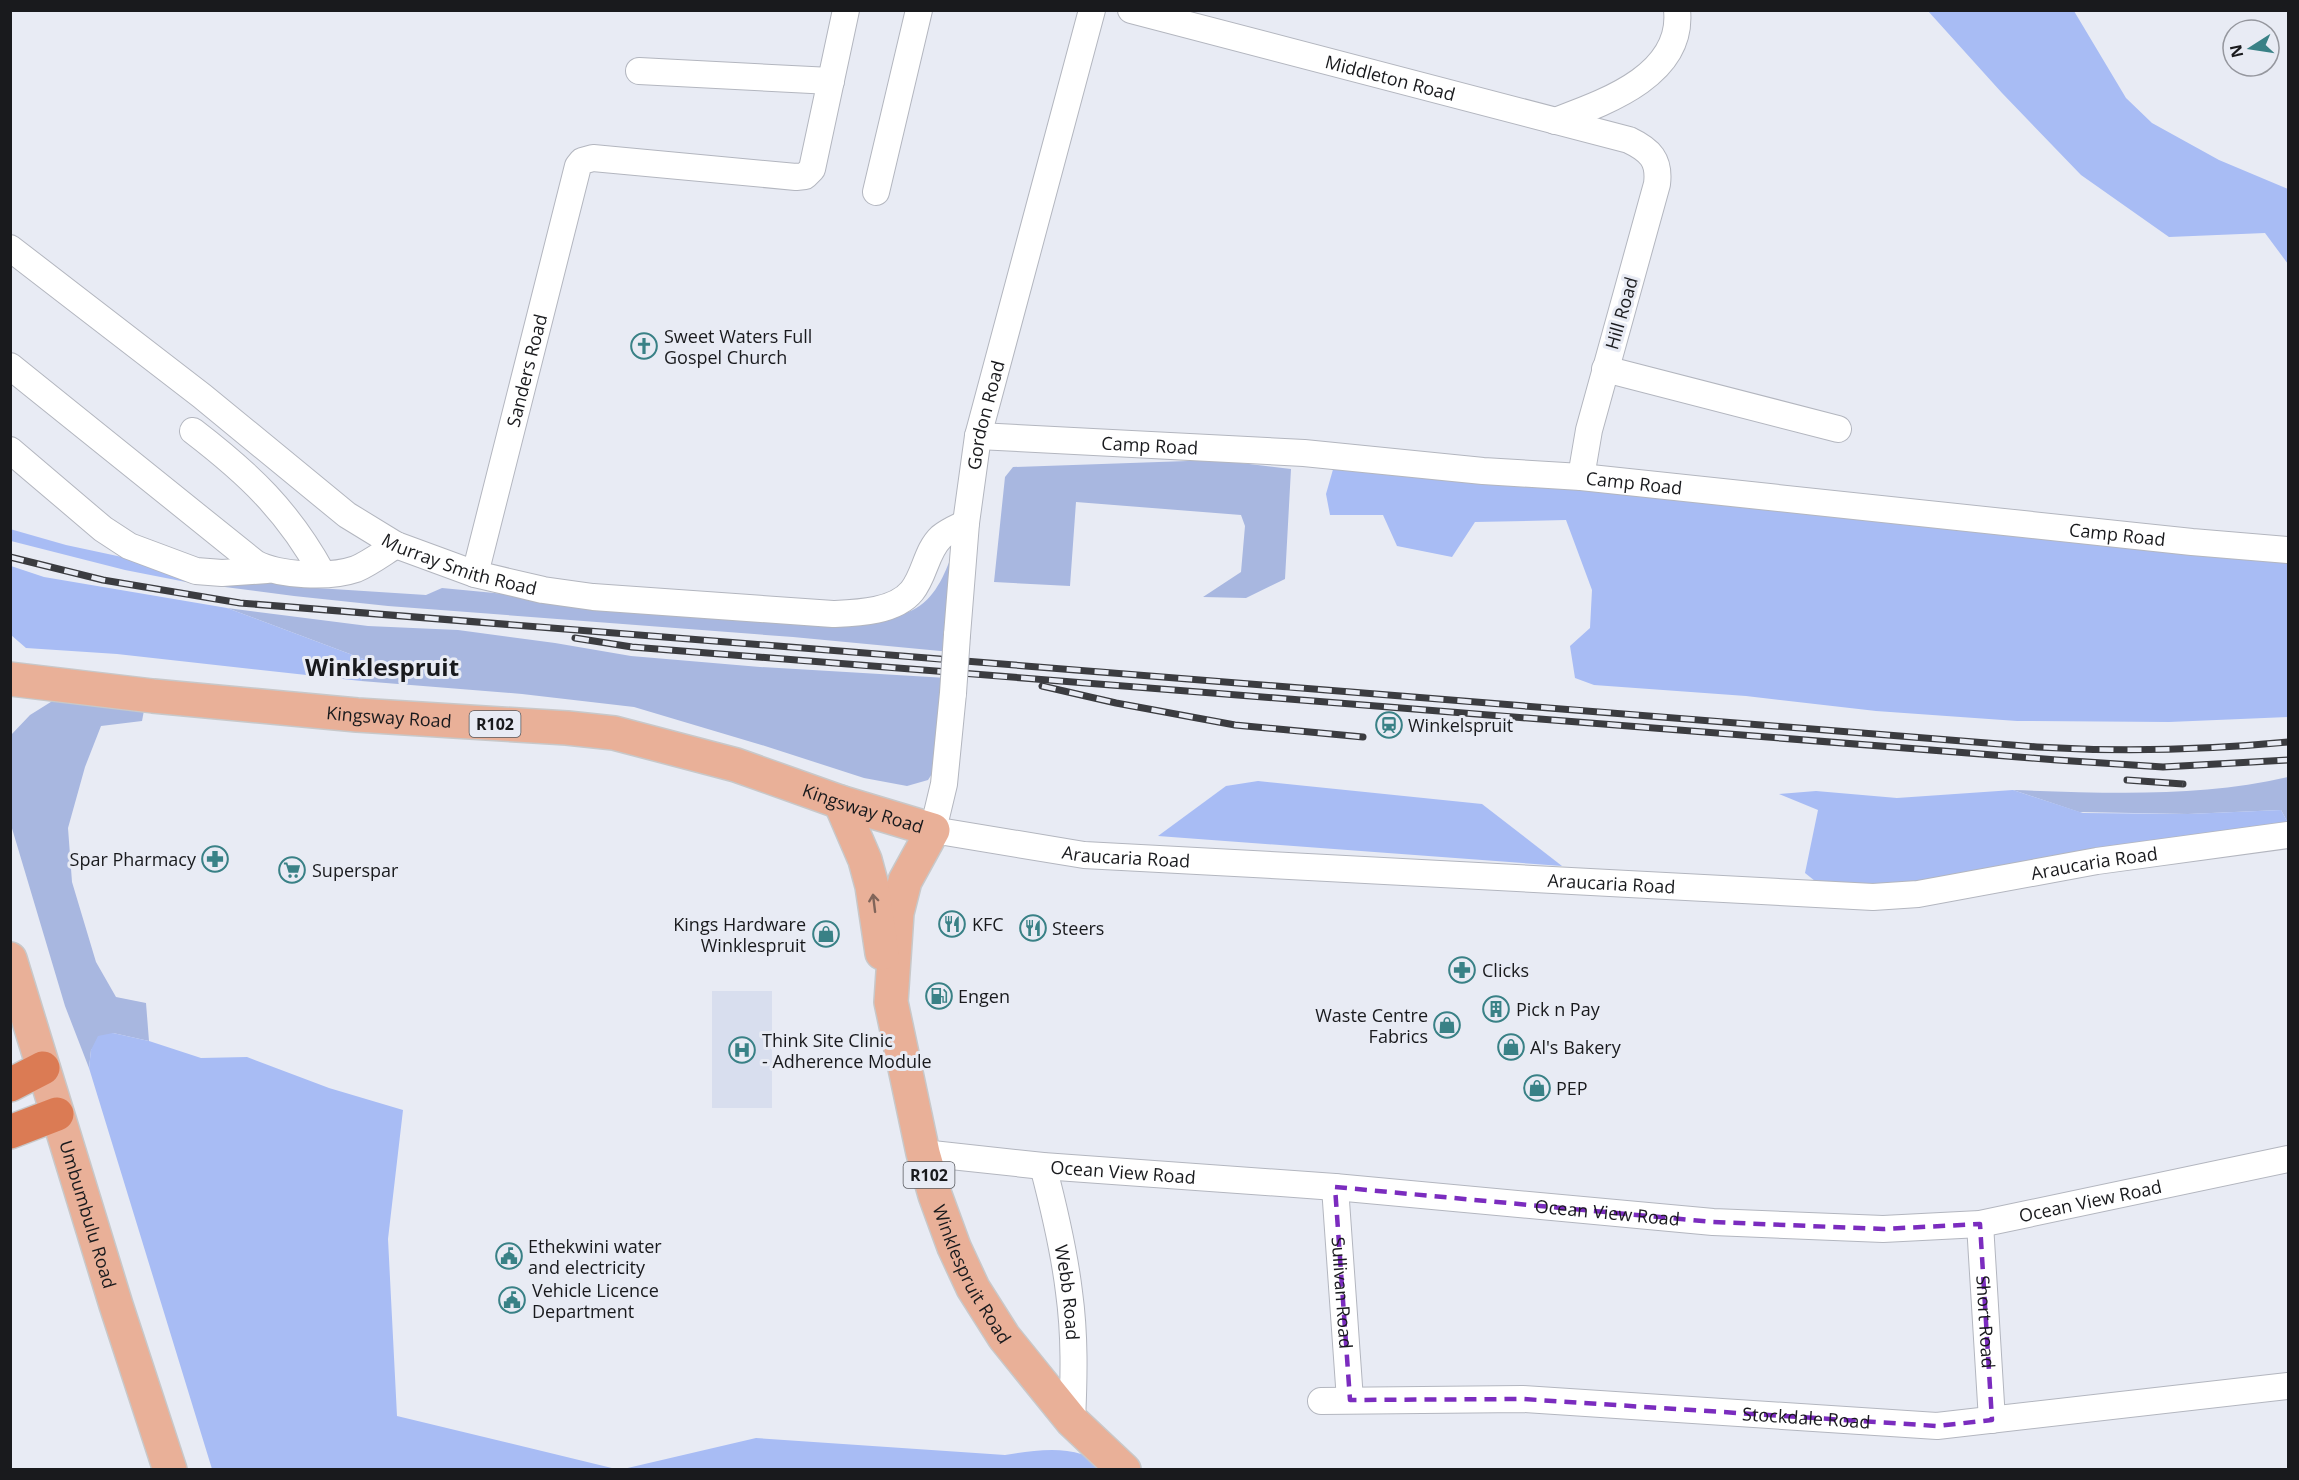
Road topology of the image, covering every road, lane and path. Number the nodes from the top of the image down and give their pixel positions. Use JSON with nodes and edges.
{"nodes":[{"id":1,"x":846,"y":10,"type":"edge"},
{"id":2,"x":920,"y":10,"type":"edge"},
{"id":3,"x":1092,"y":10,"type":"edge"},
{"id":4,"x":1131,"y":10,"type":"edge"},
{"id":5,"x":1677,"y":10,"type":"edge"},
{"id":6,"x":639,"y":71,"type":"dead end"},
{"id":7,"x":831,"y":81,"type":"junction"},
{"id":8,"x":1555,"y":121,"type":"junction"},
{"id":9,"x":1649,"y":152,"type":"joint"},
{"id":10,"x":876,"y":192,"type":"dead end"},
{"id":11,"x":10,"y":248,"type":"edge"},
{"id":12,"x":10,"y":366,"type":"edge"},
{"id":13,"x":1605,"y":369,"type":"junction"},
{"id":14,"x":1838,"y":429,"type":"dead end"},
{"id":15,"x":193,"y":431,"type":"dead end"},
{"id":16,"x":978,"y":436,"type":"junction"},
{"id":17,"x":10,"y":450,"type":"edge"},
{"id":18,"x":1581,"y":477,"type":"junction"},
{"id":19,"x":966,"y":523,"type":"junction"},
{"id":20,"x":396,"y":545,"type":"junction"},
{"id":21,"x":2289,"y":550,"type":"edge"},
{"id":22,"x":267,"y":570,"type":"junction"},
{"id":23,"x":322,"y":573,"type":"junction"},
{"id":24,"x":475,"y":574,"type":"junction"},
{"id":25,"x":10,"y":679,"type":"edge"},
{"id":26,"x":44,"y":684,"type":"junction"},
{"id":27,"x":10,"y":703,"type":"edge"},
{"id":28,"x":840,"y":802,"type":"junction"},
{"id":29,"x":933,"y":830,"type":"junction"},
{"id":30,"x":2289,"y":835,"type":"edge"},
{"id":31,"x":10,"y":959,"type":"edge"},
{"id":32,"x":891,"y":1002,"type":"junction"},
{"id":33,"x":43,"y":1068,"type":"junction"},
{"id":34,"x":10,"y":1085,"type":"edge"},
{"id":35,"x":57,"y":1114,"type":"junction"},
{"id":36,"x":10,"y":1132,"type":"edge"},
{"id":37,"x":923,"y":1153,"type":"junction"},
{"id":38,"x":2289,"y":1159,"type":"edge"},
{"id":39,"x":1043,"y":1166,"type":"junction"},
{"id":40,"x":1335,"y":1187,"type":"junction"},
{"id":41,"x":1980,"y":1224,"type":"junction"},
{"id":42,"x":2289,"y":1386,"type":"edge"},
{"id":43,"x":1350,"y":1400,"type":"junction"},
{"id":44,"x":1321,"y":1401,"type":"dead end"},
{"id":45,"x":1992,"y":1420,"type":"junction"},
{"id":46,"x":1072,"y":1421,"type":"junction"},
{"id":47,"x":170,"y":1470,"type":"edge"},
{"id":48,"x":1124,"y":1470,"type":"edge"}],
"edges":[{"from":1,"to":7,"type":"street"},
{"from":2,"to":10,"type":"street"},
{"from":3,"to":16,"type":"street","name":"Gordon Road"},
{"from":4,"to":8,"type":"street","name":"Middleton Road"},
{"from":5,"to":8,"type":"street"},
{"from":6,"to":7,"type":"street"},
{"from":7,"to":24,"type":"street","name":"Sanders Road"},
{"from":8,"to":9,"type":"street","name":"Middleton Road"},
{"from":9,"to":13,"type":"street","name":"Hill Road"},
{"from":11,"to":20,"type":"street","name":"Murray Smith Road"},
{"from":12,"to":22,"type":"street"},
{"from":13,"to":14,"type":"street"},
{"from":13,"to":18,"type":"street","name":"Hill Road"},
{"from":15,"to":23,"type":"street"},
{"from":16,"to":18,"type":"street","name":"Camp Road"},
{"from":16,"to":19,"type":"street","name":"Gordon Road"},
{"from":17,"to":22,"type":"street"},
{"from":18,"to":21,"type":"street","name":"Camp Road"},
{"from":19,"to":24,"type":"street","name":"Murray Smith Road"},
{"from":19,"to":29,"type":"street","name":"Gordon Road","bridge":true},
{"from":20,"to":23,"type":"street"},
{"from":20,"to":24,"type":"street","name":"Murray Smith Road"},
{"from":22,"to":23,"type":"street"},
{"from":25,"to":26,"type":"main road","name":"Kingsway Road","number":"R102"},
{"from":26,"to":27,"type":"main road"},
{"from":26,"to":28,"type":"main road","name":"Kingsway Road","number":"R102"},
{"from":28,"to":29,"type":"main road","name":"Kingsway Road","number":"R102"},
{"from":32,"to":28,"type":"main road","one_way":true},
{"from":29,"to":30,"type":"street","name":"Araucaria Road"},
{"from":29,"to":32,"type":"main road","name":"Winklespruit Road","number":"R102"},
{"from":31,"to":33,"type":"main road","name":"Umbumbulu Road"},
{"from":32,"to":37,"type":"main road","name":"Winklespruit Road","number":"R102"},
{"from":33,"to":34,"type":"highway"},
{"from":33,"to":35,"type":"main road","name":"Umbumbulu Road"},
{"from":35,"to":36,"type":"highway"},
{"from":35,"to":47,"type":"main road","name":"Umbumbulu Road"},
{"from":37,"to":39,"type":"street","name":"Ocean View Road"},
{"from":37,"to":46,"type":"main road","name":"Winklespruit Road","number":"R102"},
{"from":38,"to":41,"type":"street","name":"Ocean View Road"},
{"from":39,"to":40,"type":"street","name":"Ocean View Road"},
{"from":39,"to":46,"type":"street","name":"Webb Road"},
{"from":40,"to":41,"type":"street","name":"Ocean View Road"},
{"from":40,"to":43,"type":"street","name":"Sullivan Road"},
{"from":41,"to":45,"type":"street","name":"Short Road"},
{"from":42,"to":45,"type":"street","name":"Stockdale Road"},
{"from":43,"to":44,"type":"street","name":"Stockdale Road"},
{"from":43,"to":45,"type":"street","name":"Stockdale Road"},
{"from":46,"to":48,"type":"main road","name":"Winklespruit Road","number":"R102"}]}
